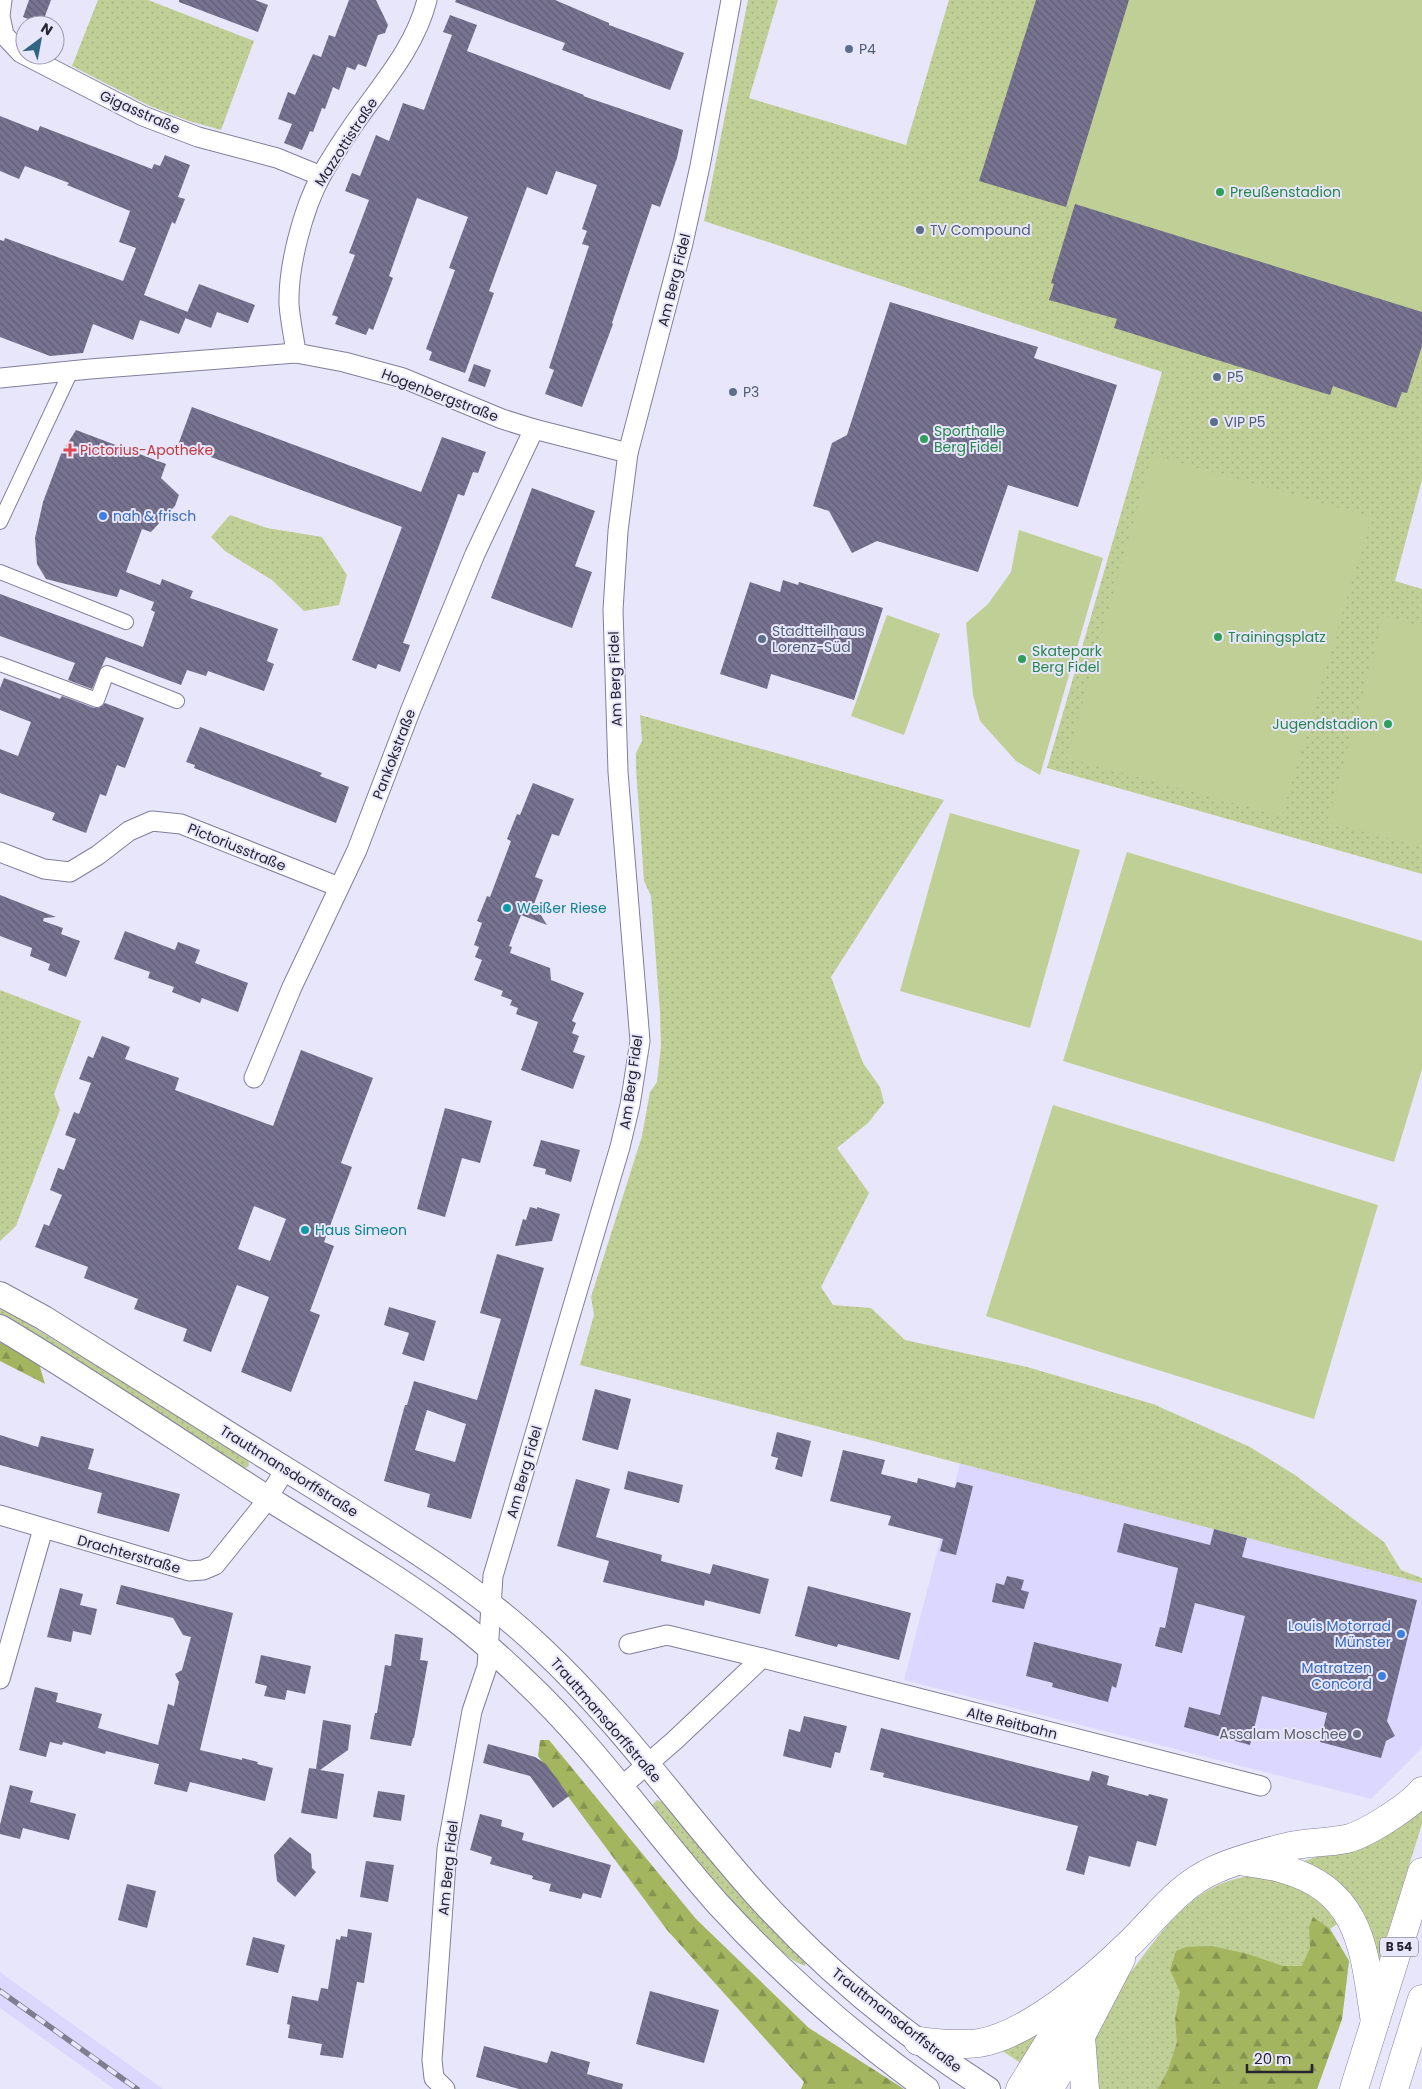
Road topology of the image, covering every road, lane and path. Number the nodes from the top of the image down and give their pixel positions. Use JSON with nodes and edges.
{"nodes":[{"id":1,"x":2,"y":0,"type":"edge"},
{"id":2,"x":427,"y":0,"type":"edge"},
{"id":3,"x":731,"y":0,"type":"edge"},
{"id":4,"x":321,"y":176,"type":"junction"},
{"id":5,"x":296,"y":353,"type":"junction"},
{"id":6,"x":70,"y":371,"type":"junction"},
{"id":7,"x":0,"y":378,"type":"edge"},
{"id":8,"x":534,"y":429,"type":"junction"},
{"id":9,"x":628,"y":453,"type":"junction"},
{"id":10,"x":0,"y":522,"type":"edge"},
{"id":11,"x":0,"y":572,"type":"edge"},
{"id":12,"x":126,"y":622,"type":"dead end"},
{"id":13,"x":0,"y":664,"type":"edge"},
{"id":14,"x":177,"y":700,"type":"dead end"},
{"id":15,"x":0,"y":852,"type":"edge"},
{"id":16,"x":338,"y":887,"type":"junction"},
{"id":17,"x":254,"y":1078,"type":"dead end"},
{"id":18,"x":0,"y":1294,"type":"edge"},
{"id":19,"x":0,"y":1327,"type":"edge"},
{"id":20,"x":286,"y":1469,"type":"junction"},
{"id":21,"x":268,"y":1498,"type":"junction"},
{"id":22,"x":0,"y":1515,"type":"edge"},
{"id":23,"x":43,"y":1529,"type":"junction"},
{"id":24,"x":491,"y":1604,"type":"junction"},
{"id":25,"x":629,"y":1644,"type":"dead end"},
{"id":26,"x":488,"y":1646,"type":"junction"},
{"id":27,"x":762,"y":1658,"type":"junction"},
{"id":28,"x":0,"y":1679,"type":"edge"},
{"id":29,"x":647,"y":1765,"type":"junction"},
{"id":30,"x":1261,"y":1786,"type":"dead end"},
{"id":31,"x":621,"y":1787,"type":"junction"},
{"id":32,"x":1422,"y":1791,"type":"edge"},
{"id":33,"x":1239,"y":1861,"type":"junction"},
{"id":34,"x":1422,"y":1872,"type":"edge"},
{"id":35,"x":1129,"y":1944,"type":"junction"},
{"id":36,"x":1087,"y":1981,"type":"junction"},
{"id":37,"x":1422,"y":1999,"type":"edge"},
{"id":38,"x":1375,"y":2022,"type":"junction"},
{"id":39,"x":1081,"y":2036,"type":"junction"},
{"id":40,"x":918,"y":2041,"type":"junction"},
{"id":41,"x":445,"y":2089,"type":"edge"},
{"id":42,"x":927,"y":2089,"type":"edge"},
{"id":43,"x":988,"y":2089,"type":"edge"},
{"id":44,"x":1020,"y":2089,"type":"edge"},
{"id":45,"x":1049,"y":2089,"type":"edge"},
{"id":46,"x":1085,"y":2089,"type":"edge"},
{"id":47,"x":1354,"y":2089,"type":"edge"},
{"id":48,"x":1394,"y":2089,"type":"edge"}],
"edges":[{"from":1,"to":4,"type":"street","name":"Gigasstraße"},
{"from":2,"to":4,"type":"street","name":"Mazzottistraße"},
{"from":3,"to":9,"type":"street","name":"Am Berg Fidel"},
{"from":4,"to":5,"type":"street","name":"Mazzottistraße"},
{"from":5,"to":6,"type":"street","name":"Hogenbergstraße"},
{"from":5,"to":8,"type":"street","name":"Hogenbergstraße"},
{"from":6,"to":7,"type":"street","name":"Hogenbergstraße"},
{"from":6,"to":10,"type":"street"},
{"from":8,"to":9,"type":"street","name":"Hogenbergstraße"},
{"from":8,"to":16,"type":"street","name":"Pankokstraße"},
{"from":9,"to":24,"type":"street","name":"Am Berg Fidel"},
{"from":11,"to":12,"type":"street"},
{"from":13,"to":14,"type":"street"},
{"from":15,"to":16,"type":"street","name":"Pictoriusstraße"},
{"from":16,"to":17,"type":"street","name":"Pankokstraße"},
{"from":18,"to":20,"type":"street","name":"Trauttmansdorffstraße"},
{"from":19,"to":21,"type":"street"},
{"from":20,"to":21,"type":"street","name":"Drachterstraße"},
{"from":20,"to":24,"type":"street","name":"Trauttmansdorffstraße"},
{"from":21,"to":23,"type":"street","name":"Drachterstraße"},
{"from":21,"to":26,"type":"street"},
{"from":22,"to":23,"type":"street","name":"Drachterstraße"},
{"from":23,"to":28,"type":"street"},
{"from":24,"to":26,"type":"street","name":"Am Berg Fidel"},
{"from":24,"to":29,"type":"street","name":"Trauttmansdorffstraße"},
{"from":25,"to":27,"type":"street","name":"Alte Reitbahn"},
{"from":26,"to":31,"type":"street"},
{"from":26,"to":41,"type":"street","name":"Am Berg Fidel"},
{"from":27,"to":29,"type":"street"},
{"from":27,"to":30,"type":"street","name":"Alte Reitbahn"},
{"from":29,"to":31,"type":"street"},
{"from":29,"to":40,"type":"street","name":"Trauttmansdorffstraße"},
{"from":31,"to":42,"type":"street"},
{"from":32,"to":33,"type":"main road"},
{"from":33,"to":35,"type":"main road"},
{"from":33,"to":38,"type":"main road"},
{"from":34,"to":38,"type":"main road","number":"B 54"},
{"from":35,"to":36,"type":"main road"},
{"from":35,"to":39,"type":"main road"},
{"from":36,"to":40,"type":"main road"},
{"from":36,"to":44,"type":"main road"},
{"from":37,"to":48,"type":"main road"},
{"from":38,"to":47,"type":"main road","number":"B 54"},
{"from":39,"to":45,"type":"main road"},
{"from":39,"to":46,"type":"main road"},
{"from":40,"to":43,"type":"street","name":"Trauttmansdorffstraße"}]}
